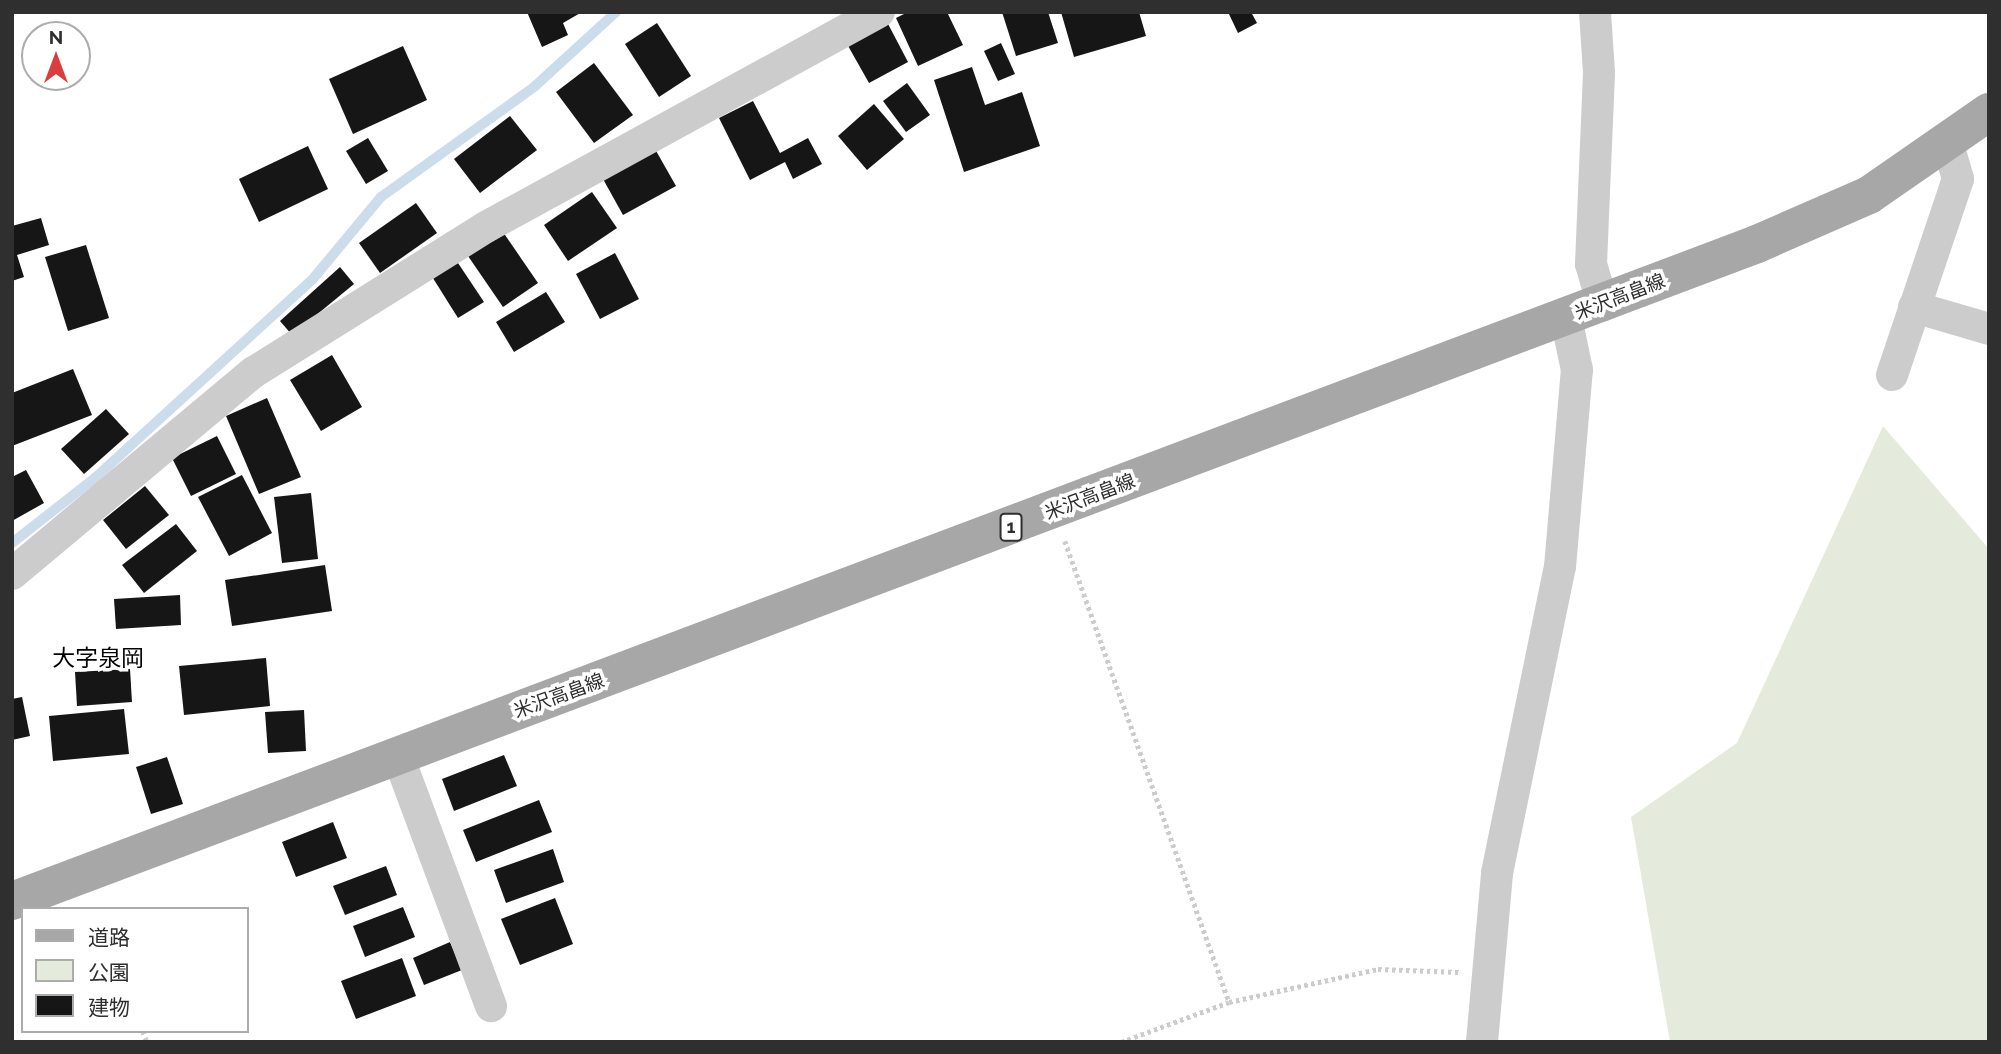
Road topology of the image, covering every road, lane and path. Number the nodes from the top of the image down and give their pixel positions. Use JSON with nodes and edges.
{"nodes":[{"id":1,"x":878,"y":12,"type":"edge"},
{"id":2,"x":1595,"y":12,"type":"edge"},
{"id":3,"x":1989,"y":111,"type":"edge"},
{"id":4,"x":1948,"y":145,"type":"junction"},
{"id":5,"x":1603,"y":305,"type":"junction"},
{"id":6,"x":1914,"y":307,"type":"junction"},
{"id":7,"x":1566,"y":318,"type":"junction"},
{"id":8,"x":1989,"y":329,"type":"edge"},
{"id":9,"x":1892,"y":375,"type":"dead end"},
{"id":10,"x":1054,"y":511,"type":"junction"},
{"id":11,"x":12,"y":574,"type":"edge"},
{"id":12,"x":398,"y":756,"type":"junction"},
{"id":13,"x":12,"y":901,"type":"edge"},
{"id":14,"x":1489,"y":973,"type":"junction"},
{"id":15,"x":1229,"y":1002,"type":"junction"},
{"id":16,"x":491,"y":1006,"type":"dead end"},
{"id":17,"x":1121,"y":1042,"type":"edge"},
{"id":18,"x":1482,"y":1042,"type":"edge"}],
"edges":[{"from":1,"to":11,"type":"street"},
{"from":2,"to":5,"type":"street"},
{"from":3,"to":4,"type":"main road","name":"米沢高畠線","number":"1"},
{"from":4,"to":5,"type":"main road","name":"米沢高畠線","number":"1"},
{"from":4,"to":6,"type":"street"},
{"from":5,"to":7,"type":"main road","name":"米沢高畠線","number":"1"},
{"from":6,"to":8,"type":"street"},
{"from":6,"to":9,"type":"street"},
{"from":7,"to":10,"type":"main road","name":"米沢高畠線","number":"1"},
{"from":7,"to":14,"type":"street"},
{"from":10,"to":12,"type":"main road","name":"米沢高畠線","number":"1"},
{"from":10,"to":15,"type":"path"},
{"from":12,"to":13,"type":"main road","name":"米沢高畠線","number":"1"},
{"from":12,"to":16,"type":"street"},
{"from":14,"to":15,"type":"path"},
{"from":14,"to":18,"type":"street"},
{"from":15,"to":17,"type":"path"}]}
